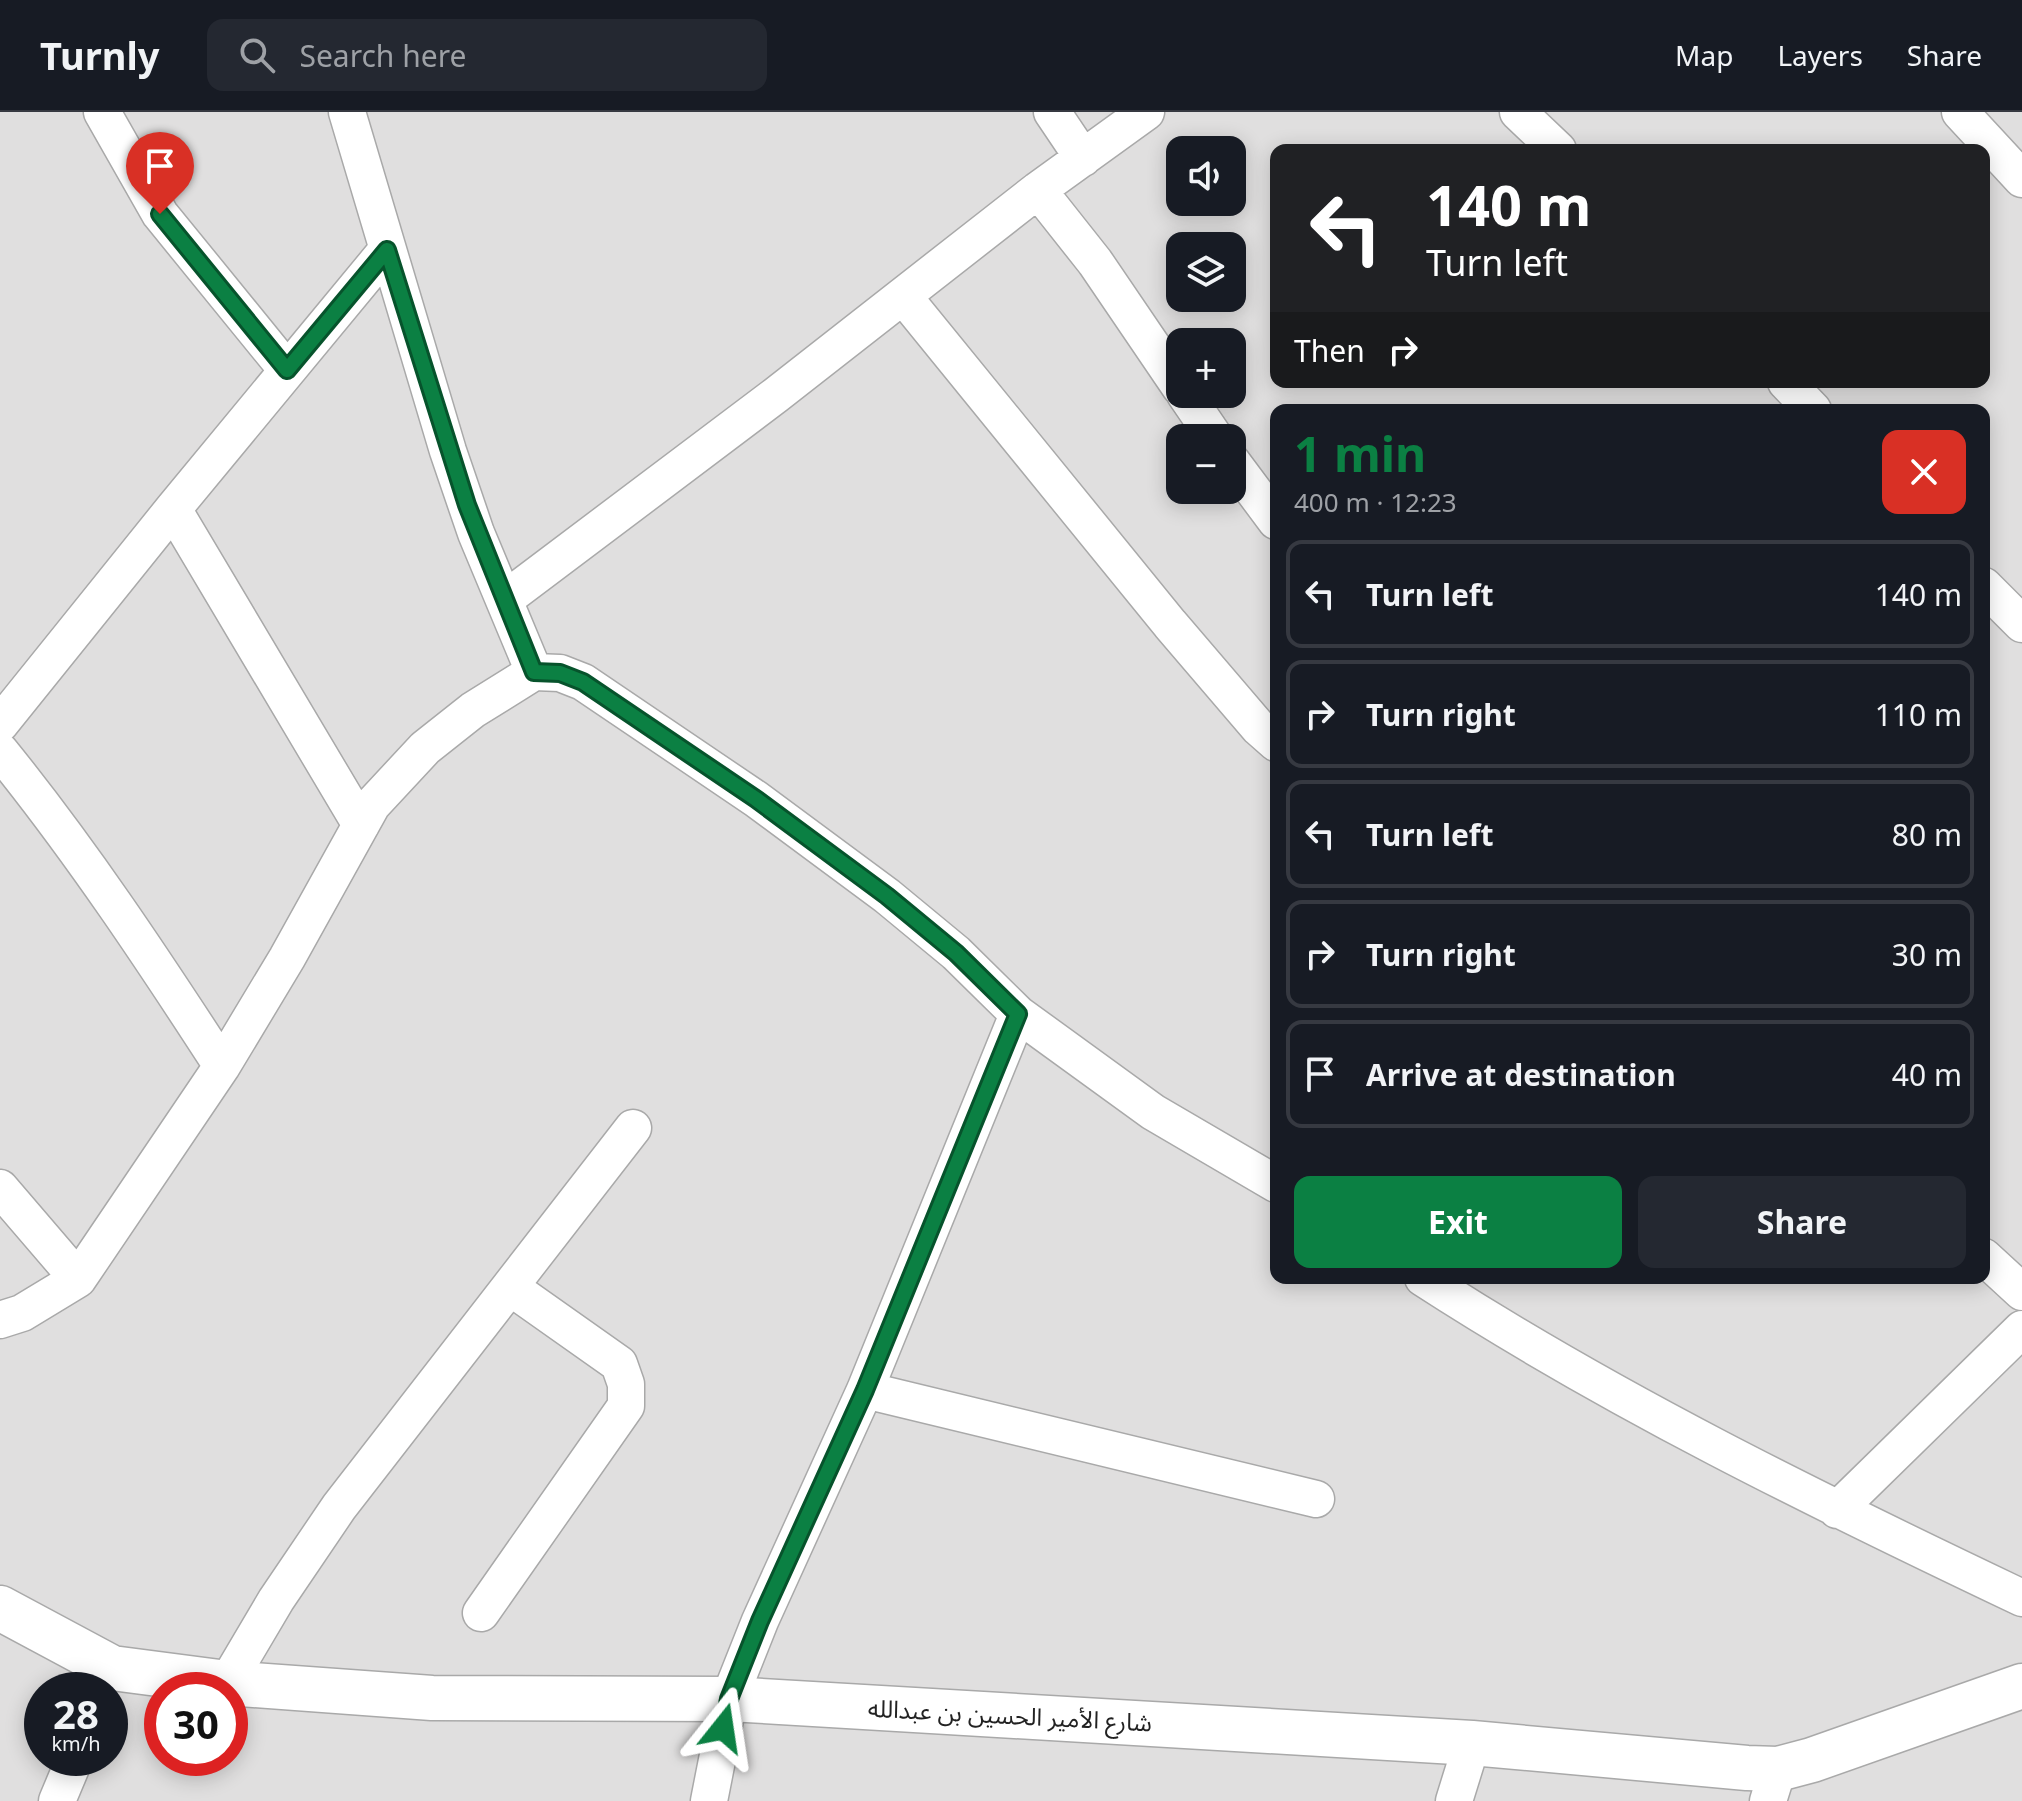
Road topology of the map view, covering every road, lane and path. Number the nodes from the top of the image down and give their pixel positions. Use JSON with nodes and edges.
{"nodes":[{"id":1,"x":102,"y":112,"type":"edge"},
{"id":2,"x":347,"y":112,"type":"edge"},
{"id":3,"x":1052,"y":112,"type":"edge"},
{"id":4,"x":1146,"y":112,"type":"edge"},
{"id":5,"x":1518,"y":112,"type":"edge"},
{"id":6,"x":1960,"y":112,"type":"edge"},
{"id":7,"x":1552,"y":144,"type":"edge"},
{"id":8,"x":1990,"y":144,"type":"edge"},
{"id":9,"x":1990,"y":144,"type":"edge"},
{"id":10,"x":1083,"y":158,"type":"junction"},
{"id":11,"x":2022,"y":179,"type":"edge"},
{"id":12,"x":1038,"y":190,"type":"junction"},
{"id":13,"x":387,"y":250,"type":"junction"},
{"id":14,"x":903,"y":296,"type":"junction"},
{"id":15,"x":1166,"y":366,"type":"edge"},
{"id":16,"x":287,"y":370,"type":"junction"},
{"id":17,"x":1792,"y":388,"type":"edge"},
{"id":18,"x":1807,"y":404,"type":"edge"},
{"id":19,"x":1246,"y":481,"type":"edge"},
{"id":20,"x":173,"y":509,"type":"junction"},
{"id":21,"x":1270,"y":513,"type":"edge"},
{"id":22,"x":1990,"y":592,"type":"edge"},
{"id":23,"x":504,"y":600,"type":"junction"},
{"id":24,"x":2022,"y":624,"type":"edge"},
{"id":25,"x":534,"y":672,"type":"junction"},
{"id":26,"x":0,"y":724,"type":"edge"},
{"id":27,"x":1270,"y":738,"type":"edge"},
{"id":28,"x":0,"y":751,"type":"edge"},
{"id":29,"x":361,"y":825,"type":"junction"},
{"id":30,"x":1018,"y":1014,"type":"junction"},
{"id":31,"x":222,"y":1066,"type":"junction"},
{"id":32,"x":633,"y":1128,"type":"dead end"},
{"id":33,"x":1270,"y":1180,"type":"edge"},
{"id":34,"x":0,"y":1188,"type":"edge"},
{"id":35,"x":1990,"y":1263,"type":"edge"},
{"id":36,"x":78,"y":1279,"type":"junction"},
{"id":37,"x":1432,"y":1284,"type":"edge"},
{"id":38,"x":510,"y":1287,"type":"junction"},
{"id":39,"x":2022,"y":1292,"type":"edge"},
{"id":40,"x":0,"y":1320,"type":"edge"},
{"id":41,"x":2022,"y":1329,"type":"edge"},
{"id":42,"x":865,"y":1390,"type":"junction"},
{"id":43,"x":1316,"y":1499,"type":"dead end"},
{"id":44,"x":1837,"y":1510,"type":"junction"},
{"id":45,"x":2022,"y":1598,"type":"edge"},
{"id":46,"x":0,"y":1608,"type":"edge"},
{"id":47,"x":481,"y":1613,"type":"dead end"},
{"id":48,"x":97,"y":1672,"type":"edge"},
{"id":49,"x":233,"y":1672,"type":"edge"},
{"id":50,"x":248,"y":1685,"type":"edge"},
{"id":51,"x":2022,"y":1686,"type":"edge"},
{"id":52,"x":729,"y":1699,"type":"junction"},
{"id":53,"x":1472,"y":1743,"type":"junction"},
{"id":54,"x":67,"y":1776,"type":"edge"},
{"id":55,"x":1773,"y":1785,"type":"edge"},
{"id":56,"x":713,"y":1798,"type":"edge"},
{"id":57,"x":57,"y":1801,"type":"edge"},
{"id":58,"x":1454,"y":1801,"type":"edge"}],
"edges":[{"from":1,"to":16,"type":"street"},
{"from":2,"to":13,"type":"street"},
{"from":3,"to":10,"type":"street"},
{"from":4,"to":10,"type":"street"},
{"from":5,"to":7,"type":"street"},
{"from":6,"to":9,"type":"street"},
{"from":8,"to":11,"type":"street"},
{"from":10,"to":12,"type":"street"},
{"from":12,"to":14,"type":"street"},
{"from":12,"to":15,"type":"street"},
{"from":13,"to":16,"type":"street"},
{"from":13,"to":23,"type":"street"},
{"from":14,"to":23,"type":"street"},
{"from":14,"to":27,"type":"street"},
{"from":16,"to":20,"type":"street"},
{"from":17,"to":18,"type":"street"},
{"from":19,"to":21,"type":"street"},
{"from":20,"to":26,"type":"street"},
{"from":20,"to":29,"type":"street"},
{"from":22,"to":24,"type":"street"},
{"from":23,"to":25,"type":"street"},
{"from":25,"to":29,"type":"street"},
{"from":25,"to":30,"type":"street"},
{"from":28,"to":31,"type":"street"},
{"from":29,"to":31,"type":"street"},
{"from":30,"to":33,"type":"street"},
{"from":30,"to":42,"type":"street"},
{"from":31,"to":36,"type":"street"},
{"from":32,"to":38,"type":"street"},
{"from":34,"to":36,"type":"street"},
{"from":35,"to":39,"type":"street"},
{"from":36,"to":40,"type":"street"},
{"from":37,"to":44,"type":"street"},
{"from":38,"to":47,"type":"street"},
{"from":38,"to":49,"type":"street"},
{"from":41,"to":44,"type":"street"},
{"from":42,"to":43,"type":"street"},
{"from":42,"to":52,"type":"street"},
{"from":44,"to":45,"type":"street"},
{"from":46,"to":48,"type":"street","name":"شارع الأمير الحسين بن عبدالله"},
{"from":50,"to":52,"type":"street","name":"شارع الأمير الحسين بن عبدالله"},
{"from":51,"to":55,"type":"street","name":"شارع الأمير الحسين بن عبدالله"},
{"from":52,"to":53,"type":"street","name":"شارع الأمير الحسين بن عبدالله"},
{"from":52,"to":56,"type":"street"},
{"from":53,"to":55,"type":"street","name":"شارع الأمير الحسين بن عبدالله"},
{"from":53,"to":58,"type":"street"},
{"from":54,"to":57,"type":"street"}]}
